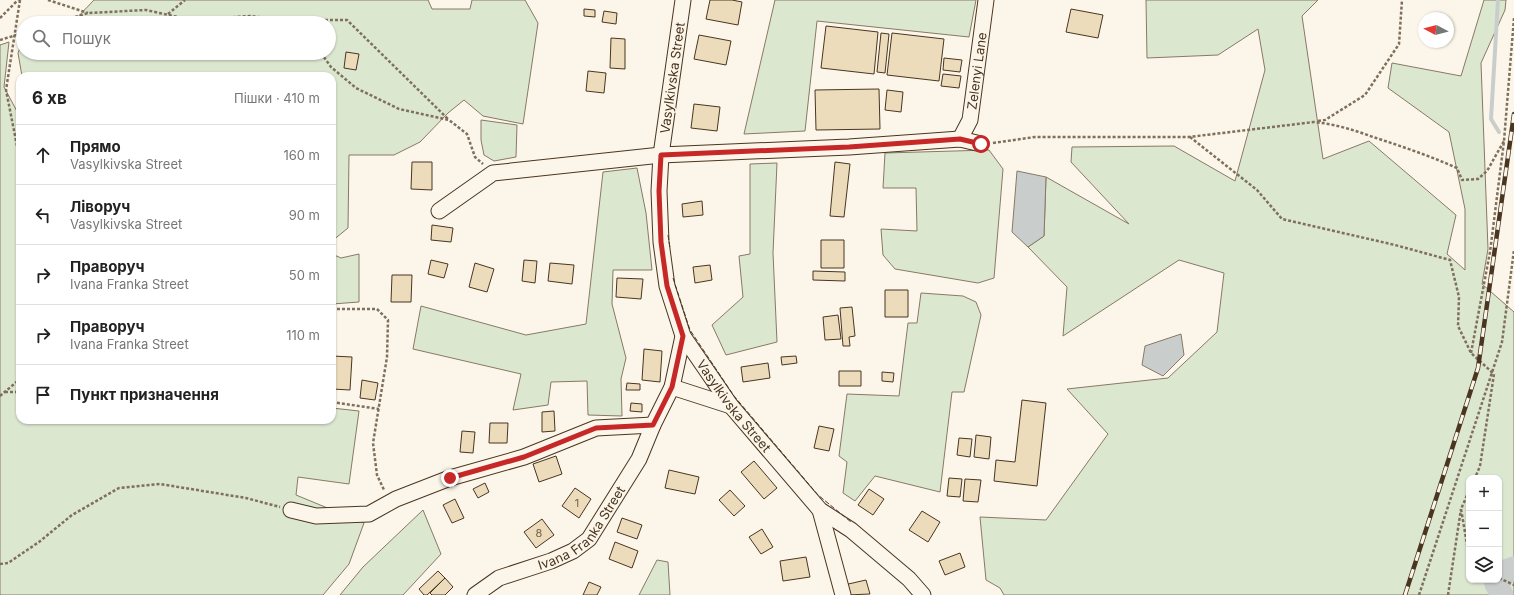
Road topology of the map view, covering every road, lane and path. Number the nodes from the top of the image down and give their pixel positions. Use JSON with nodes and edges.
{"nodes":[{"id":1,"x":19,"y":0,"type":"edge"},
{"id":2,"x":48,"y":0,"type":"edge"},
{"id":3,"x":185,"y":0,"type":"edge"},
{"id":4,"x":683,"y":0,"type":"edge"},
{"id":5,"x":986,"y":0,"type":"edge"},
{"id":6,"x":1402,"y":0,"type":"edge"},
{"id":7,"x":88,"y":13,"type":"junction"},
{"id":8,"x":168,"y":14,"type":"junction"},
{"id":9,"x":17,"y":16,"type":"edge"},
{"id":10,"x":78,"y":16,"type":"edge"},
{"id":11,"x":176,"y":16,"type":"edge"},
{"id":12,"x":0,"y":18,"type":"edge"},
{"id":13,"x":1514,"y":18,"type":"edge"},
{"id":14,"x":336,"y":20,"type":"edge"},
{"id":15,"x":16,"y":26,"type":"edge"},
{"id":16,"x":15,"y":35,"type":"junction"},
{"id":17,"x":0,"y":40,"type":"edge"},
{"id":18,"x":326,"y":60,"type":"edge"},
{"id":19,"x":449,"y":120,"type":"junction"},
{"id":20,"x":1314,"y":122,"type":"junction"},
{"id":21,"x":1189,"y":137,"type":"junction"},
{"id":22,"x":960,"y":139,"type":"junction"},
{"id":23,"x":16,"y":141,"type":"edge"},
{"id":24,"x":1504,"y":141,"type":"junction"},
{"id":25,"x":981,"y":144,"type":"joint"},
{"id":26,"x":661,"y":155,"type":"junction"},
{"id":27,"x":493,"y":173,"type":"junction"},
{"id":28,"x":439,"y":211,"type":"dead end"},
{"id":29,"x":1514,"y":250,"type":"edge"},
{"id":30,"x":336,"y":309,"type":"edge"},
{"id":31,"x":683,"y":336,"type":"junction"},
{"id":32,"x":1471,"y":353,"type":"junction"},
{"id":33,"x":1492,"y":372,"type":"junction"},
{"id":34,"x":16,"y":382,"type":"edge"},
{"id":35,"x":672,"y":387,"type":"junction"},
{"id":36,"x":4,"y":392,"type":"junction"},
{"id":37,"x":16,"y":392,"type":"edge"},
{"id":38,"x":0,"y":396,"type":"edge"},
{"id":39,"x":336,"y":403,"type":"edge"},
{"id":40,"x":731,"y":406,"type":"junction"},
{"id":41,"x":379,"y":409,"type":"junction"},
{"id":42,"x":653,"y":425,"type":"junction"},
{"id":43,"x":1476,"y":475,"type":"edge"},
{"id":44,"x":1466,"y":497,"type":"edge"},
{"id":45,"x":396,"y":499,"type":"junction"},
{"id":46,"x":1461,"y":508,"type":"junction"},
{"id":47,"x":291,"y":510,"type":"joint"},
{"id":48,"x":820,"y":510,"type":"junction"},
{"id":49,"x":1468,"y":547,"type":"edge"},
{"id":50,"x":0,"y":564,"type":"edge"},
{"id":51,"x":1502,"y":579,"type":"edge"},
{"id":52,"x":1514,"y":585,"type":"edge"},
{"id":53,"x":475,"y":595,"type":"edge"},
{"id":54,"x":843,"y":595,"type":"edge"},
{"id":55,"x":923,"y":595,"type":"edge"},
{"id":56,"x":1419,"y":595,"type":"edge"},
{"id":57,"x":1448,"y":595,"type":"edge"}],
"edges":[{"from":1,"to":9,"type":"path"},
{"from":1,"to":12,"type":"path"},
{"from":2,"to":7,"type":"path"},
{"from":3,"to":8,"type":"path"},
{"from":4,"to":26,"type":"street","name":"Vasylkivska Street"},
{"from":5,"to":22,"type":"street","name":"Zelenyi Lane"},
{"from":6,"to":20,"type":"path"},
{"from":7,"to":8,"type":"path"},
{"from":7,"to":10,"type":"path"},
{"from":8,"to":11,"type":"path"},
{"from":13,"to":24,"type":"path"},
{"from":14,"to":19,"type":"path"},
{"from":15,"to":16,"type":"path"},
{"from":16,"to":17,"type":"path"},
{"from":16,"to":23,"type":"path"},
{"from":18,"to":19,"type":"path"},
{"from":19,"to":27,"type":"path"},
{"from":20,"to":21,"type":"path"},
{"from":20,"to":24,"type":"path"},
{"from":21,"to":25,"type":"path"},
{"from":21,"to":32,"type":"path"},
{"from":22,"to":25,"type":"street"},
{"from":22,"to":26,"type":"street"},
{"from":24,"to":32,"type":"path"},
{"from":26,"to":27,"type":"street"},
{"from":26,"to":31,"type":"street","name":"Vasylkivska Street"},
{"from":27,"to":28,"type":"street"},
{"from":29,"to":33,"type":"path"},
{"from":30,"to":41,"type":"path"},
{"from":31,"to":35,"type":"street","name":"Ivana Franka Street"},
{"from":31,"to":40,"type":"street","name":"Vasylkivska Street"},
{"from":32,"to":33,"type":"path"},
{"from":33,"to":43,"type":"path"},
{"from":33,"to":56,"type":"path"},
{"from":34,"to":36,"type":"path"},
{"from":35,"to":40,"type":"street"},
{"from":35,"to":42,"type":"street","name":"Ivana Franka Street"},
{"from":36,"to":37,"type":"path"},
{"from":36,"to":38,"type":"path"},
{"from":39,"to":41,"type":"path"},
{"from":40,"to":48,"type":"street","name":"Vasylkivska Street"},
{"from":41,"to":45,"type":"path"},
{"from":42,"to":45,"type":"street"},
{"from":42,"to":53,"type":"street","name":"Ivana Franka Street"},
{"from":44,"to":46,"type":"path"},
{"from":45,"to":47,"type":"street"},
{"from":46,"to":49,"type":"path"},
{"from":46,"to":57,"type":"path"},
{"from":47,"to":50,"type":"path"},
{"from":48,"to":54,"type":"street"},
{"from":48,"to":55,"type":"street","name":"Vasylkivska Street"},
{"from":51,"to":52,"type":"path"}]}
